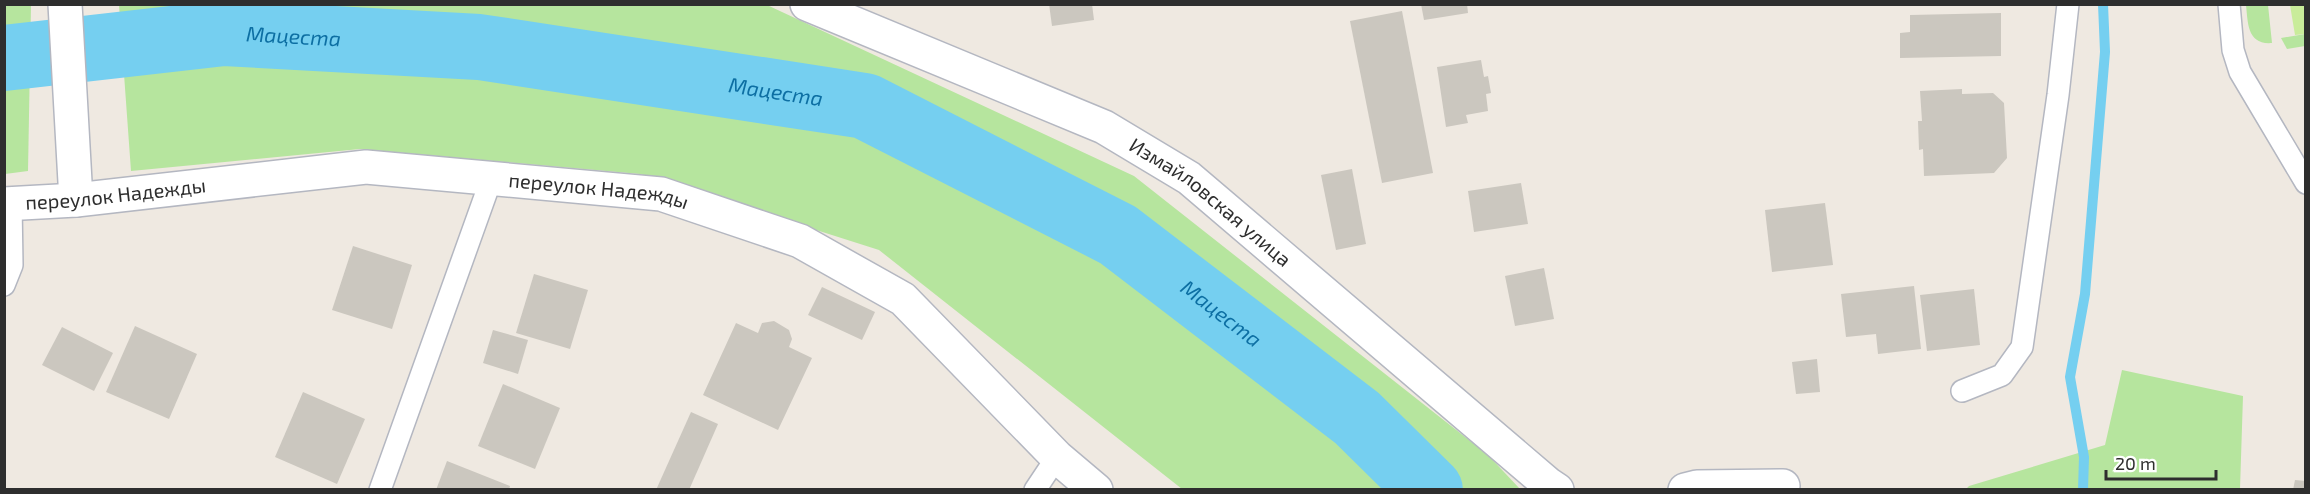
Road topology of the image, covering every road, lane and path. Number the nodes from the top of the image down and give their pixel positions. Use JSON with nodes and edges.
{"nodes":[{"id":1,"x":65,"y":4,"type":"edge"},
{"id":2,"x":807,"y":4,"type":"edge"},
{"id":3,"x":2068,"y":4,"type":"edge"},
{"id":4,"x":2229,"y":4,"type":"edge"},
{"id":5,"x":492,"y":177,"type":"junction"},
{"id":6,"x":2306,"y":183,"type":"edge"},
{"id":7,"x":76,"y":200,"type":"junction"},
{"id":8,"x":8,"y":203,"type":"edge"},
{"id":9,"x":4,"y":285,"type":"edge"},
{"id":10,"x":1962,"y":391,"type":"dead end"},
{"id":11,"x":1057,"y":457,"type":"junction"},
{"id":12,"x":1783,"y":486,"type":"dead end"},
{"id":13,"x":380,"y":489,"type":"edge"},
{"id":14,"x":1035,"y":489,"type":"edge"},
{"id":15,"x":1096,"y":489,"type":"edge"},
{"id":16,"x":1557,"y":489,"type":"edge"},
{"id":17,"x":1685,"y":489,"type":"edge"}],
"edges":[{"from":1,"to":7,"type":"street"},
{"from":2,"to":16,"type":"street","name":"Измайловская улица"},
{"from":3,"to":10,"type":"lane"},
{"from":4,"to":6,"type":"lane"},
{"from":5,"to":7,"type":"street","name":"переулок Надежды"},
{"from":5,"to":11,"type":"street","name":"переулок Надежды"},
{"from":5,"to":13,"type":"lane"},
{"from":7,"to":8,"type":"street","name":"переулок Надежды"},
{"from":8,"to":9,"type":"lane"},
{"from":11,"to":14,"type":"lane"},
{"from":11,"to":15,"type":"street","name":"переулок Надежды"},
{"from":12,"to":17,"type":"street"}]}
